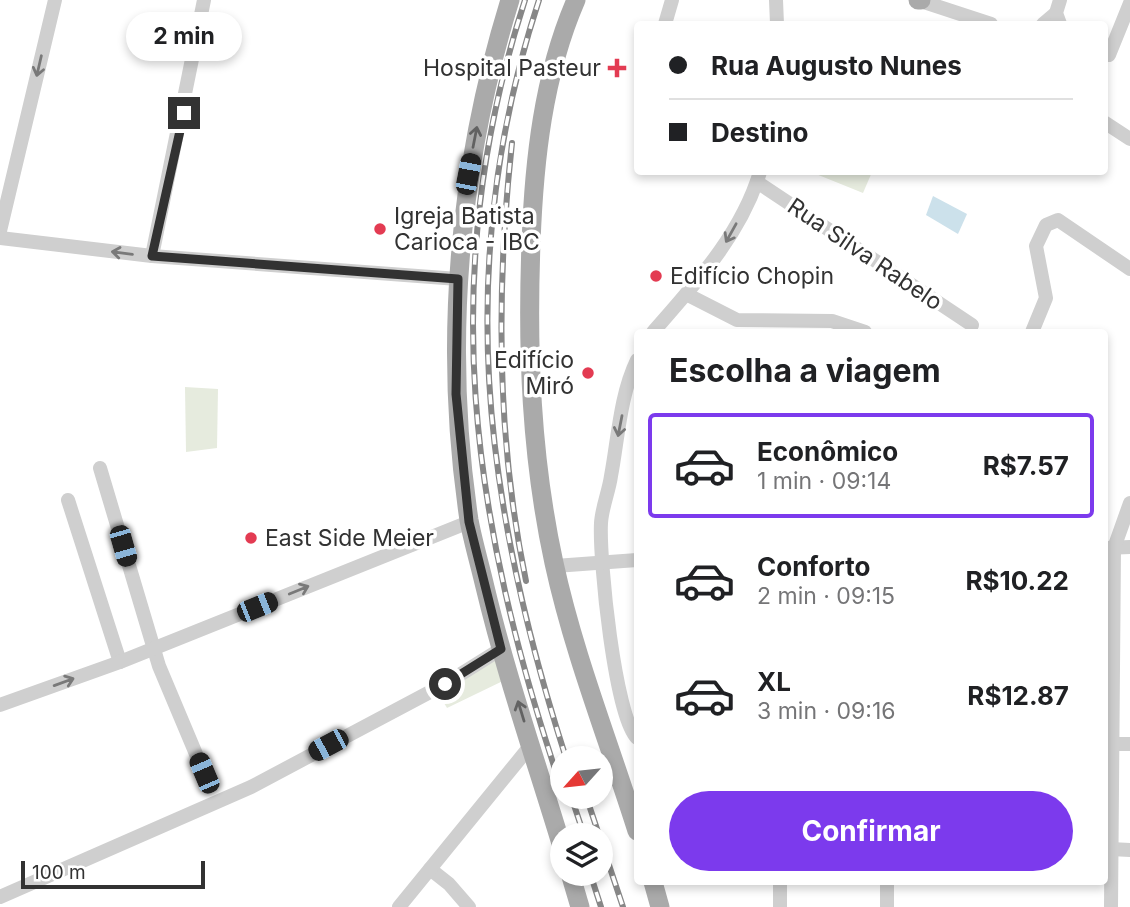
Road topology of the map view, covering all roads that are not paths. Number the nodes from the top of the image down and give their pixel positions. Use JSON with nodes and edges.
{"nodes":[{"id":1,"x":55,"y":0,"type":"edge"},
{"id":2,"x":204,"y":0,"type":"edge"},
{"id":3,"x":510,"y":0,"type":"edge"},
{"id":4,"x":672,"y":0,"type":"edge"},
{"id":5,"x":776,"y":0,"type":"edge"},
{"id":6,"x":920,"y":0,"type":"edge"},
{"id":7,"x":1130,"y":3,"type":"edge"},
{"id":8,"x":576,"y":5,"type":"edge"},
{"id":9,"x":666,"y":21,"type":"edge"},
{"id":10,"x":777,"y":21,"type":"edge"},
{"id":11,"x":981,"y":21,"type":"edge"},
{"id":12,"x":1108,"y":50,"type":"edge"},
{"id":13,"x":1108,"y":125,"type":"edge"},
{"id":14,"x":541,"y":132,"type":"junction"},
{"id":15,"x":1130,"y":139,"type":"edge"},
{"id":16,"x":759,"y":177,"type":"edge"},
{"id":17,"x":0,"y":231,"type":"edge"},
{"id":18,"x":0,"y":238,"type":"edge"},
{"id":19,"x":152,"y":256,"type":"junction"},
{"id":20,"x":1130,"y":270,"type":"edge"},
{"id":21,"x":458,"y":279,"type":"junction"},
{"id":22,"x":688,"y":295,"type":"junction"},
{"id":23,"x":972,"y":325,"type":"dead end"},
{"id":24,"x":656,"y":329,"type":"edge"},
{"id":25,"x":856,"y":329,"type":"edge"},
{"id":26,"x":1033,"y":329,"type":"edge"},
{"id":27,"x":634,"y":369,"type":"edge"},
{"id":28,"x":100,"y":468,"type":"dead end"},
{"id":29,"x":68,"y":500,"type":"dead end"},
{"id":30,"x":1130,"y":503,"type":"edge"},
{"id":31,"x":469,"y":522,"type":"junction"},
{"id":32,"x":1130,"y":547,"type":"edge"},
{"id":33,"x":1109,"y":548,"type":"edge"},
{"id":34,"x":634,"y":560,"type":"edge"},
{"id":35,"x":602,"y":562,"type":"junction"},
{"id":36,"x":555,"y":566,"type":"junction"},
{"id":37,"x":153,"y":648,"type":"junction"},
{"id":38,"x":501,"y":649,"type":"junction"},
{"id":39,"x":120,"y":662,"type":"junction"},
{"id":40,"x":0,"y":705,"type":"edge"},
{"id":41,"x":634,"y":735,"type":"edge"},
{"id":42,"x":1108,"y":744,"type":"edge"},
{"id":43,"x":1130,"y":744,"type":"edge"},
{"id":44,"x":531,"y":745,"type":"junction"},
{"id":45,"x":204,"y":773,"type":"dead end"},
{"id":46,"x":634,"y":822,"type":"edge"},
{"id":47,"x":555,"y":823,"type":"edge"},
{"id":48,"x":1111,"y":849,"type":"junction"},
{"id":49,"x":1130,"y":850,"type":"edge"},
{"id":50,"x":430,"y":869,"type":"junction"},
{"id":51,"x":654,"y":885,"type":"edge"},
{"id":52,"x":780,"y":885,"type":"edge"},
{"id":53,"x":887,"y":885,"type":"edge"},
{"id":54,"x":574,"y":886,"type":"edge"},
{"id":55,"x":0,"y":897,"type":"edge"},
{"id":56,"x":399,"y":907,"type":"edge"},
{"id":57,"x":469,"y":907,"type":"edge"},
{"id":58,"x":580,"y":907,"type":"edge"},
{"id":59,"x":660,"y":907,"type":"edge"},
{"id":60,"x":780,"y":907,"type":"edge"},
{"id":61,"x":887,"y":907,"type":"edge"},
{"id":62,"x":1111,"y":907,"type":"edge"}],
"edges":[{"from":1,"to":17,"type":"street","one_way":true},
{"from":2,"to":19,"type":"street"},
{"from":21,"to":3,"type":"main road","one_way":true},
{"from":4,"to":9,"type":"street"},
{"from":5,"to":10,"type":"street"},
{"from":6,"to":11,"type":"street"},
{"from":7,"to":12,"type":"street"},
{"from":8,"to":14,"type":"main road"},
{"from":8,"to":14,"type":"main road"},
{"from":13,"to":15,"type":"street"},
{"from":14,"to":36,"type":"main road"},
{"from":16,"to":22,"type":"street","name":"Rua Silva Rabelo","one_way":true},
{"from":16,"to":23,"type":"street","name":"Rua Silva Rabelo"},
{"from":19,"to":18,"type":"street","one_way":true},
{"from":19,"to":21,"type":"street"},
{"from":20,"to":26,"type":"street"},
{"from":21,"to":31,"type":"main road"},
{"from":22,"to":24,"type":"street","name":"Rua Silva Rabelo"},
{"from":22,"to":25,"type":"street"},
{"from":27,"to":35,"type":"street","one_way":true},
{"from":28,"to":37,"type":"street"},
{"from":29,"to":39,"type":"street"},
{"from":30,"to":33,"type":"street"},
{"from":37,"to":31,"type":"street","one_way":true},
{"from":31,"to":38,"type":"main road"},
{"from":32,"to":33,"type":"street"},
{"from":33,"to":42,"type":"street"},
{"from":34,"to":35,"type":"street"},
{"from":35,"to":36,"type":"street"},
{"from":35,"to":41,"type":"street"},
{"from":36,"to":46,"type":"main road"},
{"from":37,"to":39,"type":"street"},
{"from":37,"to":45,"type":"street"},
{"from":44,"to":38,"type":"main road","one_way":true},
{"from":38,"to":55,"type":"street"},
{"from":40,"to":39,"type":"street","one_way":true},
{"from":42,"to":43,"type":"street"},
{"from":42,"to":48,"type":"street"},
{"from":44,"to":47,"type":"main road"},
{"from":44,"to":50,"type":"street"},
{"from":48,"to":49,"type":"street"},
{"from":48,"to":62,"type":"street"},
{"from":50,"to":56,"type":"street"},
{"from":50,"to":57,"type":"street"},
{"from":51,"to":59,"type":"main road"},
{"from":52,"to":60,"type":"street"},
{"from":53,"to":61,"type":"street"},
{"from":54,"to":58,"type":"main road"}]}
